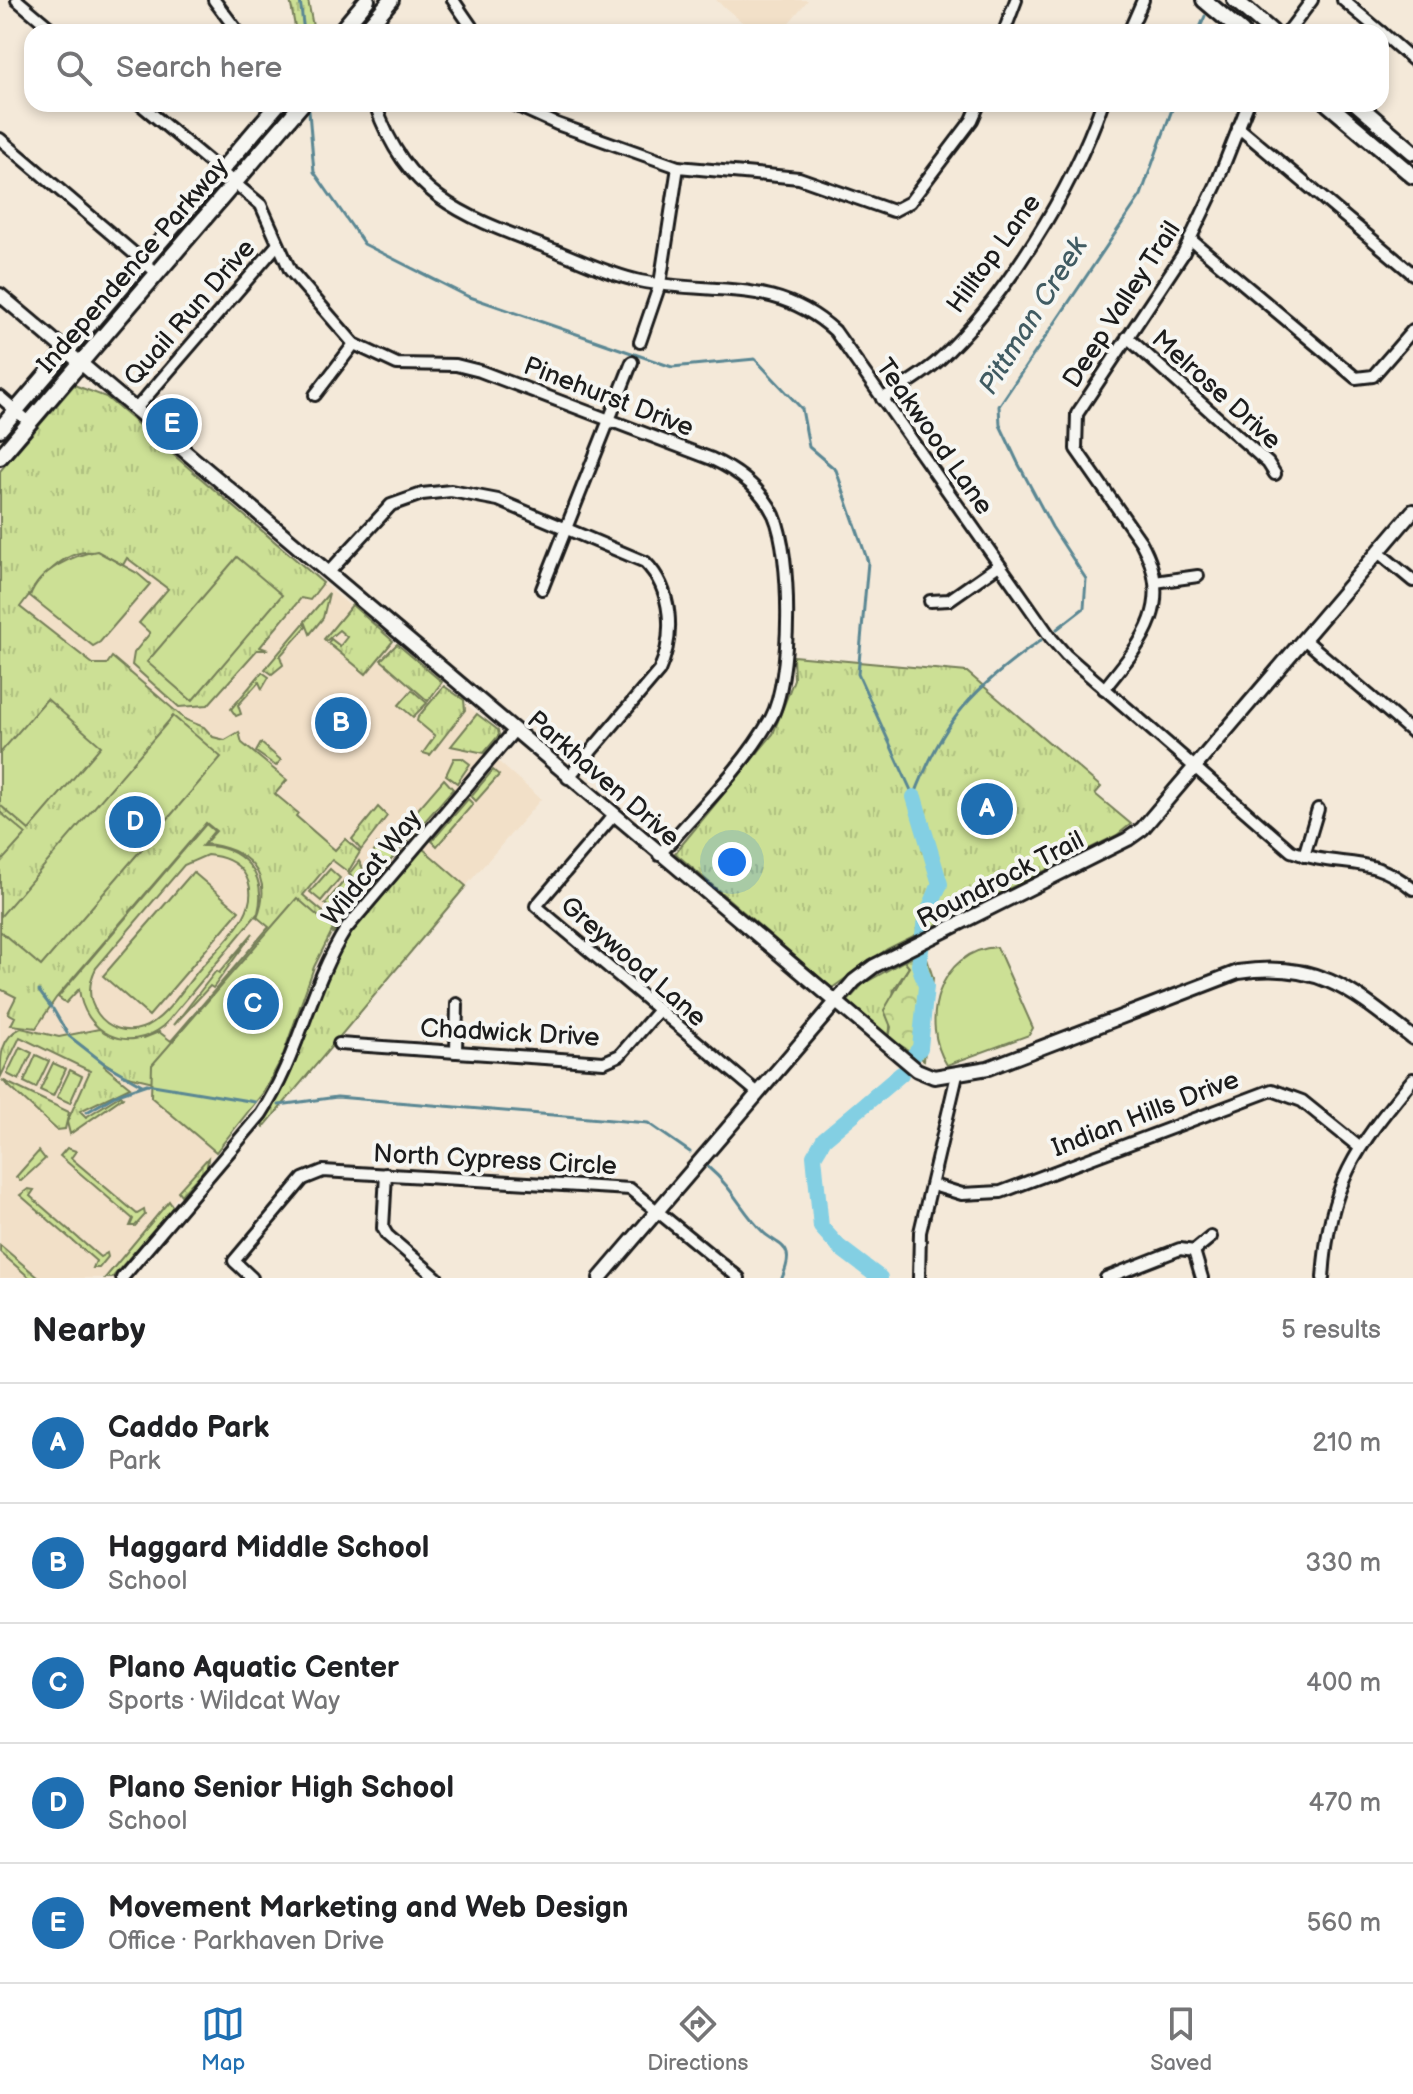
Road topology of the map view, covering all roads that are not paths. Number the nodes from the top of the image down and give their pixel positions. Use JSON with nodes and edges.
{"nodes":[{"id":1,"x":17,"y":0,"type":"edge"},
{"id":2,"x":214,"y":0,"type":"edge"},
{"id":3,"x":367,"y":0,"type":"edge"},
{"id":4,"x":391,"y":0,"type":"edge"},
{"id":5,"x":453,"y":0,"type":"edge"},
{"id":6,"x":1016,"y":0,"type":"edge"},
{"id":7,"x":1143,"y":0,"type":"edge"},
{"id":8,"x":1204,"y":0,"type":"edge"},
{"id":9,"x":1235,"y":0,"type":"edge"},
{"id":10,"x":1312,"y":0,"type":"edge"},
{"id":11,"x":1343,"y":0,"type":"edge"},
{"id":12,"x":46,"y":24,"type":"edge"},
{"id":13,"x":232,"y":24,"type":"edge"},
{"id":14,"x":347,"y":24,"type":"edge"},
{"id":15,"x":371,"y":24,"type":"edge"},
{"id":16,"x":470,"y":24,"type":"edge"},
{"id":17,"x":1007,"y":24,"type":"edge"},
{"id":18,"x":1132,"y":24,"type":"edge"},
{"id":19,"x":1232,"y":24,"type":"edge"},
{"id":20,"x":1263,"y":24,"type":"edge"},
{"id":21,"x":1294,"y":24,"type":"edge"},
{"id":22,"x":1372,"y":24,"type":"edge"},
{"id":23,"x":1389,"y":39,"type":"edge"},
{"id":24,"x":1413,"y":60,"type":"edge"},
{"id":25,"x":149,"y":112,"type":"edge"},
{"id":26,"x":271,"y":112,"type":"edge"},
{"id":27,"x":295,"y":112,"type":"edge"},
{"id":28,"x":379,"y":112,"type":"edge"},
{"id":29,"x":531,"y":112,"type":"edge"},
{"id":30,"x":976,"y":112,"type":"edge"},
{"id":31,"x":1099,"y":112,"type":"edge"},
{"id":32,"x":1245,"y":112,"type":"edge"},
{"id":33,"x":1337,"y":112,"type":"edge"},
{"id":34,"x":1366,"y":112,"type":"edge"},
{"id":35,"x":1238,"y":127,"type":"junction"},
{"id":36,"x":0,"y":139,"type":"edge"},
{"id":37,"x":1413,"y":152,"type":"edge"},
{"id":38,"x":678,"y":167,"type":"junction"},
{"id":39,"x":220,"y":172,"type":"junction"},
{"id":40,"x":1413,"y":176,"type":"edge"},
{"id":41,"x":234,"y":183,"type":"junction"},
{"id":42,"x":1190,"y":239,"type":"junction"},
{"id":43,"x":278,"y":244,"type":"junction"},
{"id":44,"x":143,"y":262,"type":"junction"},
{"id":45,"x":157,"y":273,"type":"junction"},
{"id":46,"x":1413,"y":274,"type":"edge"},
{"id":47,"x":660,"y":284,"type":"junction"},
{"id":48,"x":0,"y":295,"type":"edge"},
{"id":49,"x":1413,"y":330,"type":"edge"},
{"id":50,"x":1127,"y":337,"type":"junction"},
{"id":51,"x":640,"y":342,"type":"dead end"},
{"id":52,"x":354,"y":344,"type":"junction"},
{"id":53,"x":66,"y":351,"type":"junction"},
{"id":54,"x":632,"y":362,"type":"dead end"},
{"id":55,"x":80,"y":363,"type":"junction"},
{"id":56,"x":315,"y":395,"type":"dead end"},
{"id":57,"x":0,"y":397,"type":"edge"},
{"id":58,"x":882,"y":399,"type":"junction"},
{"id":59,"x":135,"y":410,"type":"junction"},
{"id":60,"x":16,"y":411,"type":"junction"},
{"id":61,"x":610,"y":420,"type":"junction"},
{"id":62,"x":29,"y":422,"type":"junction"},
{"id":63,"x":0,"y":429,"type":"edge"},
{"id":64,"x":0,"y":457,"type":"edge"},
{"id":65,"x":1275,"y":474,"type":"dead end"},
{"id":66,"x":1413,"y":511,"type":"edge"},
{"id":67,"x":565,"y":528,"type":"junction"},
{"id":68,"x":1378,"y":552,"type":"junction"},
{"id":69,"x":999,"y":565,"type":"junction"},
{"id":70,"x":328,"y":573,"type":"junction"},
{"id":71,"x":1198,"y":576,"type":"dead end"},
{"id":72,"x":1413,"y":581,"type":"edge"},
{"id":73,"x":1155,"y":582,"type":"junction"},
{"id":74,"x":542,"y":589,"type":"dead end"},
{"id":75,"x":930,"y":601,"type":"dead end"},
{"id":76,"x":1304,"y":639,"type":"junction"},
{"id":77,"x":1104,"y":689,"type":"junction"},
{"id":78,"x":514,"y":731,"type":"junction"},
{"id":79,"x":1413,"y":733,"type":"edge"},
{"id":80,"x":1194,"y":768,"type":"junction"},
{"id":81,"x":568,"y":778,"type":"junction"},
{"id":82,"x":1318,"y":809,"type":"dead end"},
{"id":83,"x":613,"y":816,"type":"junction"},
{"id":84,"x":659,"y":855,"type":"junction"},
{"id":85,"x":1304,"y":856,"type":"junction"},
{"id":86,"x":1413,"y":889,"type":"edge"},
{"id":87,"x":457,"y":1004,"type":"dead end"},
{"id":88,"x":834,"y":1004,"type":"junction"},
{"id":89,"x":658,"y":1011,"type":"junction"},
{"id":90,"x":1413,"y":1038,"type":"edge"},
{"id":91,"x":339,"y":1044,"type":"dead end"},
{"id":92,"x":456,"y":1052,"type":"junction"},
{"id":93,"x":957,"y":1075,"type":"junction"},
{"id":94,"x":1413,"y":1079,"type":"edge"},
{"id":95,"x":758,"y":1093,"type":"junction"},
{"id":96,"x":1359,"y":1147,"type":"junction"},
{"id":97,"x":386,"y":1174,"type":"junction"},
{"id":98,"x":933,"y":1185,"type":"junction"},
{"id":99,"x":658,"y":1210,"type":"junction"},
{"id":100,"x":1211,"y":1237,"type":"dead end"},
{"id":101,"x":1194,"y":1251,"type":"junction"},
{"id":102,"x":122,"y":1278,"type":"edge"},
{"id":103,"x":252,"y":1278,"type":"edge"},
{"id":104,"x":437,"y":1278,"type":"edge"},
{"id":105,"x":600,"y":1278,"type":"edge"},
{"id":106,"x":739,"y":1278,"type":"edge"},
{"id":107,"x":919,"y":1278,"type":"edge"},
{"id":108,"x":1106,"y":1278,"type":"edge"},
{"id":109,"x":1202,"y":1278,"type":"edge"},
{"id":110,"x":1323,"y":1278,"type":"edge"}],
"edges":[{"from":1,"to":12,"type":"street"},
{"from":2,"to":13,"type":"street"},
{"from":3,"to":14,"type":"main road"},
{"from":4,"to":15,"type":"main road"},
{"from":5,"to":16,"type":"street"},
{"from":6,"to":17,"type":"street"},
{"from":7,"to":18,"type":"street"},
{"from":8,"to":19,"type":"main road"},
{"from":9,"to":20,"type":"main road"},
{"from":10,"to":21,"type":"street"},
{"from":11,"to":22,"type":"street"},
{"from":23,"to":24,"type":"street"},
{"from":25,"to":39,"type":"street","name":"Pinehurst Drive"},
{"from":26,"to":39,"type":"main road","name":"Independence Parkway"},
{"from":27,"to":41,"type":"main road","name":"Independence Parkway"},
{"from":28,"to":47,"type":"street","name":"Teakwood Lane"},
{"from":29,"to":38,"type":"street"},
{"from":30,"to":38,"type":"street"},
{"from":31,"to":58,"type":"street","name":"Hilltop Lane"},
{"from":32,"to":35,"type":"street","name":"Deep Valley Trail"},
{"from":33,"to":40,"type":"main road"},
{"from":34,"to":37,"type":"main road"},
{"from":35,"to":42,"type":"street","name":"Deep Valley Trail"},
{"from":35,"to":46,"type":"street"},
{"from":36,"to":44,"type":"street"},
{"from":38,"to":47,"type":"street"},
{"from":39,"to":41,"type":"street","name":"Pinehurst Drive"},
{"from":39,"to":44,"type":"main road","name":"Independence Parkway"},
{"from":41,"to":43,"type":"street","name":"Pinehurst Drive"},
{"from":41,"to":45,"type":"main road","name":"Independence Parkway"},
{"from":42,"to":49,"type":"street"},
{"from":42,"to":50,"type":"street","name":"Deep Valley Trail"},
{"from":43,"to":52,"type":"street","name":"Pinehurst Drive"},
{"from":43,"to":59,"type":"street","name":"Quail Run Drive"},
{"from":44,"to":45,"type":"street"},
{"from":44,"to":53,"type":"main road","name":"Independence Parkway"},
{"from":45,"to":55,"type":"main road","name":"Independence Parkway"},
{"from":47,"to":51,"type":"street"},
{"from":47,"to":58,"type":"street","name":"Teakwood Lane"},
{"from":48,"to":53,"type":"street","name":"Parkhaven Drive"},
{"from":50,"to":65,"type":"street","name":"Melrose Drive"},
{"from":50,"to":73,"type":"street","name":"Deep Valley Trail"},
{"from":52,"to":56,"type":"street"},
{"from":52,"to":61,"type":"street","name":"Pinehurst Drive"},
{"from":53,"to":55,"type":"street","name":"Parkhaven Drive"},
{"from":53,"to":60,"type":"main road","name":"Independence Parkway"},
{"from":54,"to":61,"type":"street"},
{"from":55,"to":59,"type":"street","name":"Parkhaven Drive"},
{"from":55,"to":62,"type":"main road","name":"Independence Parkway"},
{"from":57,"to":60,"type":"street"},
{"from":58,"to":69,"type":"street","name":"Teakwood Lane"},
{"from":59,"to":70,"type":"street","name":"Parkhaven Drive"},
{"from":60,"to":62,"type":"street"},
{"from":60,"to":63,"type":"main road","name":"Independence Parkway"},
{"from":61,"to":67,"type":"street"},
{"from":61,"to":84,"type":"street","name":"Pinehurst Drive"},
{"from":62,"to":64,"type":"main road","name":"Independence Parkway"},
{"from":66,"to":68,"type":"street","name":"Roundrock Trail"},
{"from":67,"to":70,"type":"street"},
{"from":67,"to":74,"type":"street"},
{"from":67,"to":81,"type":"street"},
{"from":68,"to":72,"type":"street"},
{"from":68,"to":76,"type":"street","name":"Roundrock Trail"},
{"from":69,"to":75,"type":"street"},
{"from":69,"to":77,"type":"street","name":"Teakwood Lane"},
{"from":70,"to":78,"type":"street","name":"Parkhaven Drive"},
{"from":71,"to":73,"type":"street"},
{"from":73,"to":77,"type":"street","name":"Deep Valley Trail"},
{"from":76,"to":79,"type":"street"},
{"from":76,"to":80,"type":"street","name":"Roundrock Trail"},
{"from":77,"to":80,"type":"street","name":"Teakwood Lane"},
{"from":78,"to":81,"type":"street","name":"Parkhaven Drive"},
{"from":78,"to":102,"type":"street","name":"Wildcat Way"},
{"from":80,"to":85,"type":"street","name":"Teakwood Lane"},
{"from":80,"to":88,"type":"street","name":"Roundrock Trail"},
{"from":81,"to":83,"type":"street","name":"Parkhaven Drive"},
{"from":82,"to":85,"type":"street"},
{"from":83,"to":84,"type":"street","name":"Parkhaven Drive"},
{"from":83,"to":89,"type":"street","name":"Greywood Lane"},
{"from":84,"to":88,"type":"street","name":"Parkhaven Drive"},
{"from":85,"to":86,"type":"street","name":"Teakwood Lane"},
{"from":87,"to":92,"type":"street"},
{"from":88,"to":93,"type":"street","name":"Parkhaven Drive"},
{"from":88,"to":95,"type":"street","name":"Roundrock Trail"},
{"from":89,"to":92,"type":"street","name":"Chadwick Drive"},
{"from":89,"to":95,"type":"street","name":"Greywood Lane"},
{"from":90,"to":93,"type":"street","name":"Parkhaven Drive"},
{"from":91,"to":92,"type":"street","name":"Chadwick Drive"},
{"from":93,"to":98,"type":"street"},
{"from":94,"to":96,"type":"street"},
{"from":95,"to":99,"type":"street","name":"Roundrock Trail"},
{"from":96,"to":98,"type":"street","name":"Indian Hills Drive"},
{"from":96,"to":110,"type":"street"},
{"from":97,"to":99,"type":"street","name":"North Cypress Circle"},
{"from":97,"to":103,"type":"street","name":"North Cypress Circle"},
{"from":97,"to":104,"type":"street"},
{"from":98,"to":107,"type":"street"},
{"from":99,"to":105,"type":"street","name":"Roundrock Trail"},
{"from":99,"to":106,"type":"street","name":"North Cypress Circle"},
{"from":100,"to":101,"type":"street"},
{"from":101,"to":108,"type":"street"},
{"from":101,"to":109,"type":"street"}]}
